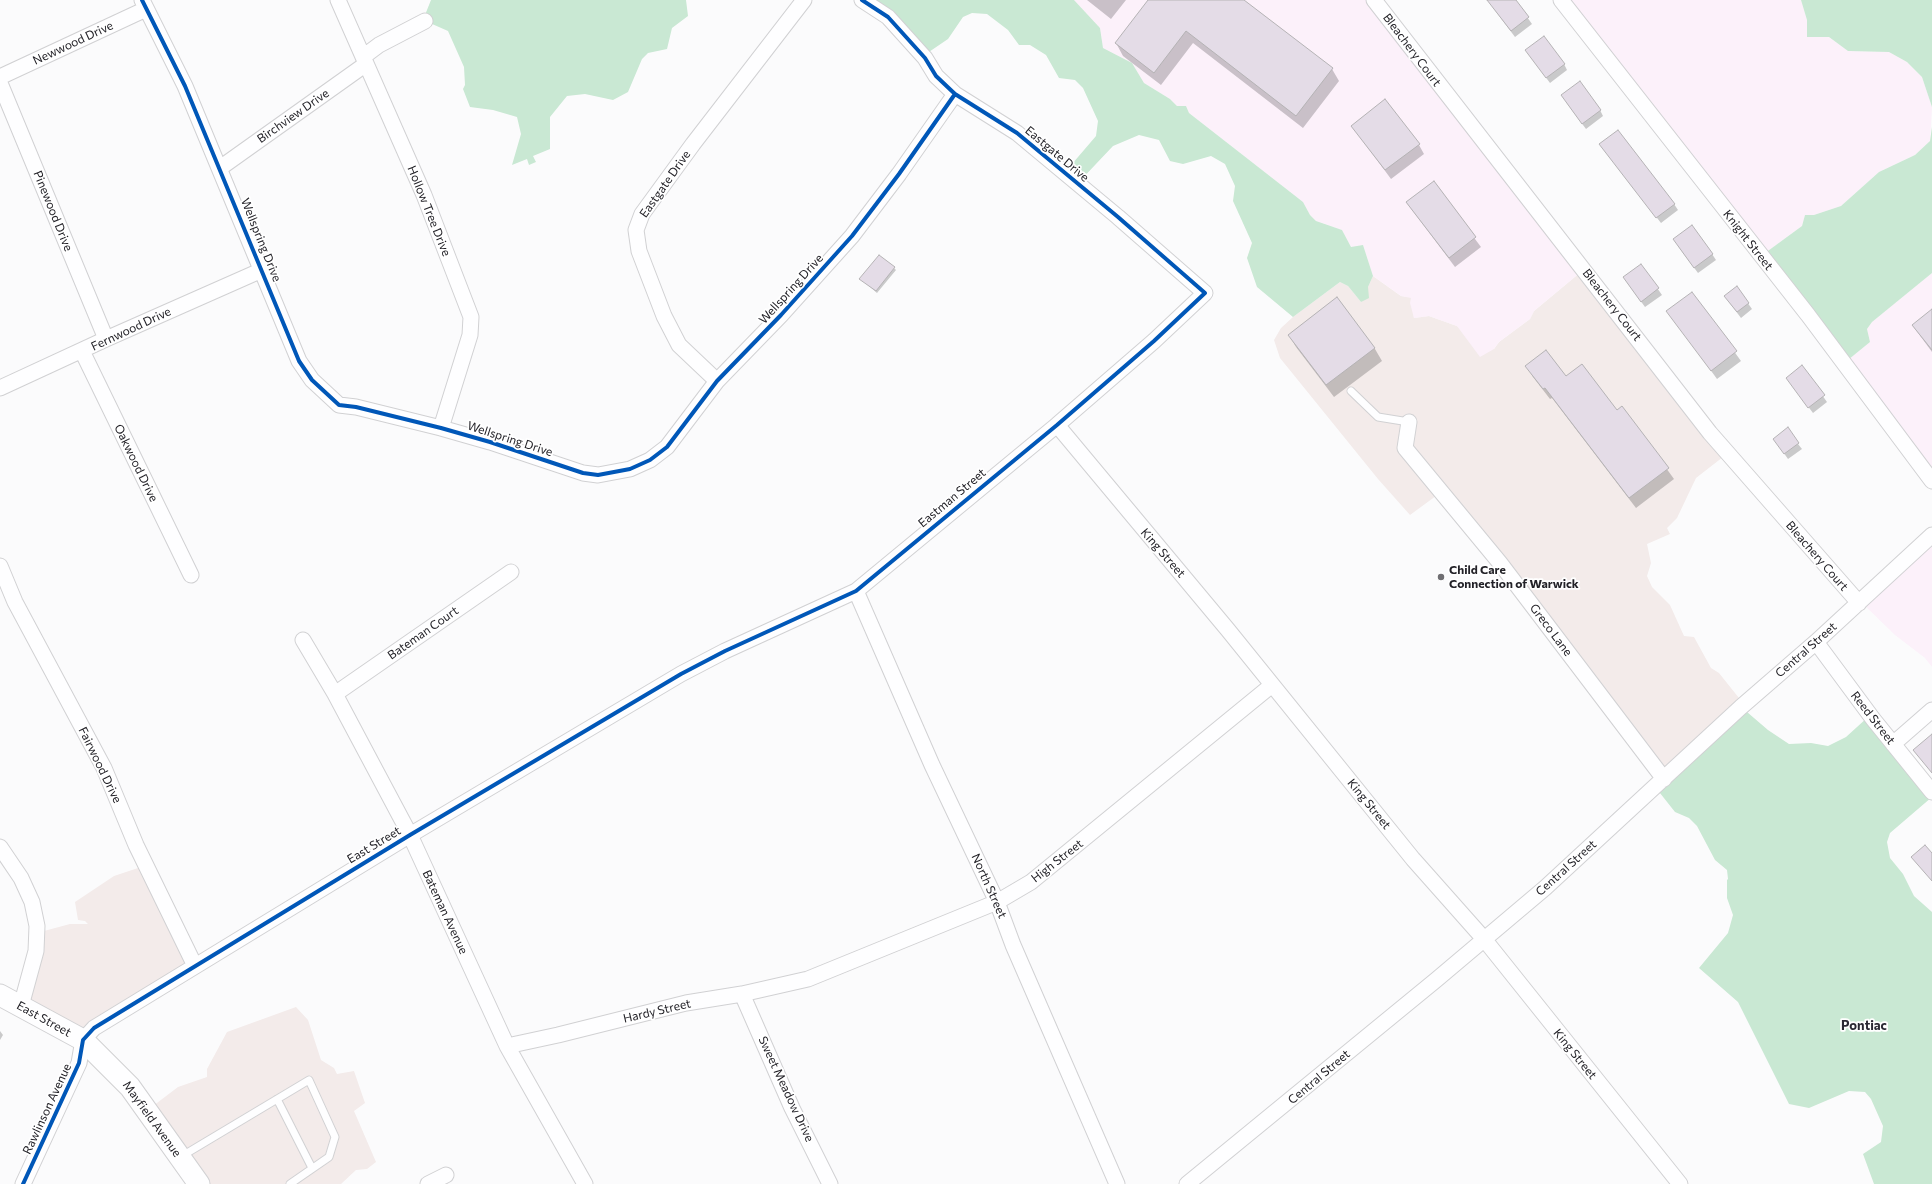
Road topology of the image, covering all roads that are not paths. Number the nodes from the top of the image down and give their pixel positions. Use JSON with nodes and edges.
{"nodes":[{"id":1,"x":338,"y":0,"type":"edge"},
{"id":2,"x":804,"y":0,"type":"edge"},
{"id":3,"x":862,"y":0,"type":"edge"},
{"id":4,"x":1374,"y":0,"type":"edge"},
{"id":5,"x":1561,"y":0,"type":"edge"},
{"id":6,"x":144,"y":5,"type":"edge"},
{"id":7,"x":425,"y":21,"type":"dead end"},
{"id":8,"x":365,"y":61,"type":"junction"},
{"id":9,"x":0,"y":77,"type":"edge"},
{"id":10,"x":0,"y":83,"type":"edge"},
{"id":11,"x":955,"y":94,"type":"junction"},
{"id":12,"x":220,"y":168,"type":"junction"},
{"id":13,"x":262,"y":270,"type":"junction"},
{"id":14,"x":1205,"y":293,"type":"joint"},
{"id":15,"x":106,"y":339,"type":"junction"},
{"id":16,"x":82,"y":351,"type":"junction"},
{"id":17,"x":717,"y":381,"type":"junction"},
{"id":18,"x":0,"y":388,"type":"edge"},
{"id":19,"x":1351,"y":391,"type":"dead end"},
{"id":20,"x":1409,"y":422,"type":"joint"},
{"id":21,"x":1057,"y":425,"type":"junction"},
{"id":22,"x":441,"y":428,"type":"junction"},
{"id":23,"x":1932,"y":481,"type":"edge"},
{"id":24,"x":1932,"y":535,"type":"edge"},
{"id":25,"x":0,"y":566,"type":"edge"},
{"id":26,"x":511,"y":572,"type":"dead end"},
{"id":27,"x":191,"y":575,"type":"dead end"},
{"id":28,"x":856,"y":591,"type":"junction"},
{"id":29,"x":1859,"y":603,"type":"junction"},
{"id":30,"x":303,"y":640,"type":"dead end"},
{"id":31,"x":1816,"y":642,"type":"junction"},
{"id":32,"x":681,"y":674,"type":"joint"},
{"id":33,"x":1272,"y":686,"type":"junction"},
{"id":34,"x":335,"y":694,"type":"junction"},
{"id":35,"x":1932,"y":710,"type":"edge"},
{"id":36,"x":1893,"y":744,"type":"junction"},
{"id":37,"x":1664,"y":779,"type":"junction"},
{"id":38,"x":1932,"y":792,"type":"edge"},
{"id":39,"x":410,"y":835,"type":"junction"},
{"id":40,"x":0,"y":846,"type":"edge"},
{"id":41,"x":997,"y":902,"type":"junction"},
{"id":42,"x":1484,"y":940,"type":"junction"},
{"id":43,"x":196,"y":966,"type":"junction"},
{"id":44,"x":808,"y":979,"type":"joint"},
{"id":45,"x":742,"y":994,"type":"junction"},
{"id":46,"x":0,"y":995,"type":"edge"},
{"id":47,"x":21,"y":1006,"type":"junction"},
{"id":48,"x":83,"y":1040,"type":"junction"},
{"id":49,"x":507,"y":1046,"type":"junction"},
{"id":50,"x":277,"y":1099,"type":"junction"},
{"id":51,"x":180,"y":1157,"type":"junction"},
{"id":52,"x":312,"y":1168,"type":"junction"},
{"id":53,"x":446,"y":1174,"type":"dead end"},
{"id":54,"x":23,"y":1184,"type":"edge"},
{"id":55,"x":199,"y":1184,"type":"edge"},
{"id":56,"x":290,"y":1184,"type":"edge"},
{"id":57,"x":428,"y":1184,"type":"edge"},
{"id":58,"x":585,"y":1184,"type":"edge"},
{"id":59,"x":830,"y":1184,"type":"edge"},
{"id":60,"x":1117,"y":1184,"type":"edge"},
{"id":61,"x":1187,"y":1184,"type":"edge"},
{"id":62,"x":1680,"y":1184,"type":"edge"}],
"edges":[{"from":1,"to":8,"type":"street","name":"Hollow Tree Drive"},
{"from":2,"to":17,"type":"street","name":"Eastgate Drive"},
{"from":3,"to":11,"type":"street","name":"Eastgate Drive"},
{"from":4,"to":29,"type":"street","name":"Bleachery Court"},
{"from":5,"to":23,"type":"street","name":"Knight Street"},
{"from":6,"to":9,"type":"street","name":"Newwood Drive"},
{"from":6,"to":12,"type":"street","name":"Wellspring Drive"},
{"from":7,"to":8,"type":"street","name":"Birchview Drive"},
{"from":8,"to":12,"type":"street","name":"Birchview Drive"},
{"from":8,"to":22,"type":"street","name":"Hollow Tree Drive"},
{"from":10,"to":15,"type":"street","name":"Pinewood Drive"},
{"from":11,"to":14,"type":"street","name":"Eastgate Drive"},
{"from":11,"to":17,"type":"street","name":"Wellspring Drive"},
{"from":12,"to":13,"type":"street","name":"Wellspring Drive"},
{"from":13,"to":15,"type":"street","name":"Fernwood Drive"},
{"from":13,"to":22,"type":"street","name":"Wellspring Drive"},
{"from":14,"to":21,"type":"street","name":"Eastman Street"},
{"from":15,"to":16,"type":"street","name":"Fernwood Drive"},
{"from":16,"to":18,"type":"street","name":"Fernwood Drive"},
{"from":16,"to":27,"type":"street","name":"Oakwood Drive"},
{"from":17,"to":22,"type":"street","name":"Wellspring Drive"},
{"from":19,"to":20,"type":"lane"},
{"from":20,"to":37,"type":"street","name":"Greco Lane"},
{"from":21,"to":28,"type":"street","name":"Eastman Street"},
{"from":21,"to":33,"type":"street","name":"King Street"},
{"from":24,"to":29,"type":"street","name":"Central Street"},
{"from":25,"to":43,"type":"street","name":"Fairwood Drive"},
{"from":26,"to":34,"type":"street","name":"Bateman Court"},
{"from":28,"to":32,"type":"street","name":"Eastman Street"},
{"from":28,"to":41,"type":"street","name":"North Street"},
{"from":29,"to":31,"type":"street","name":"Central Street"},
{"from":30,"to":34,"type":"street","name":"Bateman Avenue"},
{"from":31,"to":36,"type":"street","name":"Reed Street"},
{"from":31,"to":37,"type":"street","name":"Central Street"},
{"from":32,"to":39,"type":"street","name":"East Street"},
{"from":33,"to":41,"type":"street","name":"High Street"},
{"from":33,"to":42,"type":"street","name":"King Street"},
{"from":34,"to":39,"type":"street","name":"Bateman Avenue"},
{"from":35,"to":36,"type":"street"},
{"from":36,"to":38,"type":"street","name":"Reed Street"},
{"from":37,"to":42,"type":"street","name":"Central Street"},
{"from":39,"to":43,"type":"street","name":"East Street"},
{"from":39,"to":49,"type":"street","name":"Bateman Avenue"},
{"from":40,"to":47,"type":"street"},
{"from":41,"to":44,"type":"street","name":"High Street"},
{"from":41,"to":60,"type":"street","name":"North Street"},
{"from":42,"to":61,"type":"street","name":"Central Street"},
{"from":42,"to":62,"type":"street","name":"King Street"},
{"from":43,"to":48,"type":"street","name":"East Street"},
{"from":44,"to":45,"type":"street","name":"Hardy Street"},
{"from":45,"to":49,"type":"street","name":"Hardy Street"},
{"from":45,"to":59,"type":"street","name":"Sweet Meadow Drive"},
{"from":46,"to":47,"type":"main road","name":"East Street"},
{"from":47,"to":48,"type":"main road","name":"East Street"},
{"from":48,"to":51,"type":"main road","name":"Mayfield Avenue"},
{"from":48,"to":54,"type":"street","name":"Rawlinson Avenue"},
{"from":49,"to":58,"type":"street","name":"Bateman Avenue"},
{"from":50,"to":51,"type":"lane"},
{"from":50,"to":52,"type":"lane"},
{"from":50,"to":52,"type":"lane"},
{"from":51,"to":55,"type":"main road","name":"Mayfield Avenue"},
{"from":52,"to":56,"type":"lane"},
{"from":53,"to":57,"type":"street"}]}
